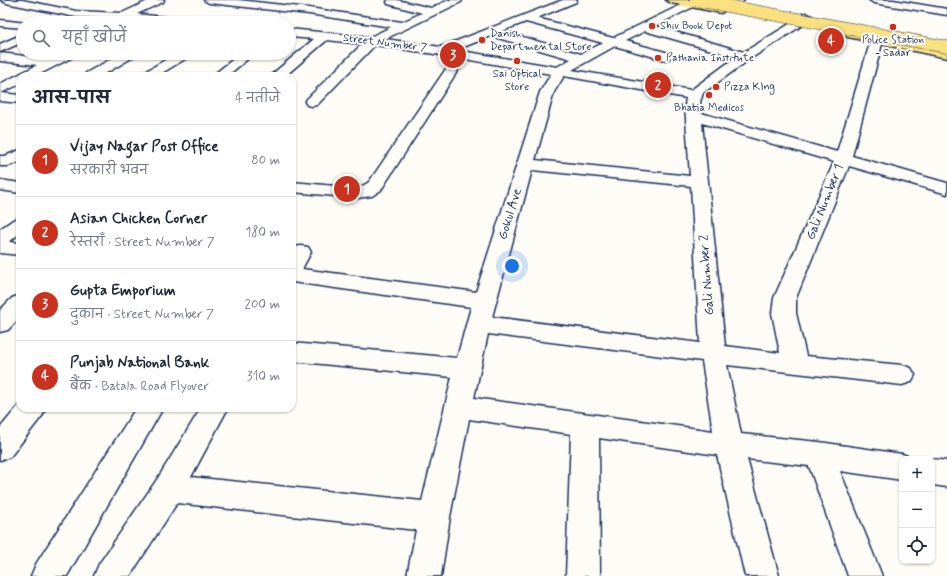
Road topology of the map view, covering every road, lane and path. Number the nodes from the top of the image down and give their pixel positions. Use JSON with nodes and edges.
{"nodes":[{"id":1,"x":6,"y":0,"type":"edge"},
{"id":2,"x":48,"y":0,"type":"edge"},
{"id":3,"x":159,"y":0,"type":"edge"},
{"id":4,"x":209,"y":0,"type":"edge"},
{"id":5,"x":457,"y":0,"type":"edge"},
{"id":6,"x":572,"y":0,"type":"edge"},
{"id":7,"x":671,"y":0,"type":"edge"},
{"id":8,"x":720,"y":0,"type":"edge"},
{"id":9,"x":874,"y":0,"type":"edge"},
{"id":10,"x":737,"y":1,"type":"edge"},
{"id":11,"x":325,"y":2,"type":"dead end"},
{"id":12,"x":392,"y":2,"type":"dead end"},
{"id":13,"x":694,"y":2,"type":"edge"},
{"id":14,"x":30,"y":6,"type":"junction"},
{"id":15,"x":75,"y":9,"type":"junction"},
{"id":16,"x":309,"y":11,"type":"junction"},
{"id":17,"x":433,"y":12,"type":"junction"},
{"id":18,"x":947,"y":12,"type":"edge"},
{"id":19,"x":66,"y":16,"type":"edge"},
{"id":20,"x":114,"y":16,"type":"edge"},
{"id":21,"x":135,"y":16,"type":"edge"},
{"id":22,"x":525,"y":18,"type":"junction"},
{"id":23,"x":296,"y":20,"type":"dead end"},
{"id":24,"x":801,"y":20,"type":"junction"},
{"id":25,"x":0,"y":23,"type":"edge"},
{"id":26,"x":16,"y":24,"type":"edge"},
{"id":27,"x":512,"y":24,"type":"junction"},
{"id":28,"x":404,"y":26,"type":"junction"},
{"id":29,"x":644,"y":27,"type":"junction"},
{"id":30,"x":491,"y":32,"type":"junction"},
{"id":31,"x":296,"y":34,"type":"edge"},
{"id":32,"x":325,"y":36,"type":"junction"},
{"id":33,"x":878,"y":40,"type":"junction"},
{"id":34,"x":16,"y":41,"type":"edge"},
{"id":35,"x":372,"y":41,"type":"junction"},
{"id":36,"x":614,"y":42,"type":"junction"},
{"id":37,"x":947,"y":42,"type":"edge"},
{"id":38,"x":2,"y":46,"type":"edge"},
{"id":39,"x":947,"y":47,"type":"edge"},
{"id":40,"x":602,"y":48,"type":"junction"},
{"id":41,"x":442,"y":50,"type":"junction"},
{"id":42,"x":462,"y":54,"type":"junction"},
{"id":43,"x":947,"y":54,"type":"edge"},
{"id":44,"x":665,"y":56,"type":"dead end"},
{"id":45,"x":746,"y":56,"type":"junction"},
{"id":46,"x":0,"y":57,"type":"edge"},
{"id":47,"x":582,"y":58,"type":"junction"},
{"id":48,"x":16,"y":59,"type":"edge"},
{"id":49,"x":26,"y":60,"type":"edge"},
{"id":50,"x":58,"y":60,"type":"edge"},
{"id":51,"x":119,"y":60,"type":"edge"},
{"id":52,"x":174,"y":60,"type":"edge"},
{"id":53,"x":240,"y":60,"type":"edge"},
{"id":54,"x":53,"y":63,"type":"junction"},
{"id":55,"x":560,"y":71,"type":"junction"},
{"id":56,"x":34,"y":72,"type":"edge"},
{"id":57,"x":98,"y":72,"type":"edge"},
{"id":58,"x":155,"y":72,"type":"edge"},
{"id":59,"x":224,"y":72,"type":"edge"},
{"id":60,"x":282,"y":72,"type":"edge"},
{"id":61,"x":16,"y":81,"type":"edge"},
{"id":62,"x":0,"y":91,"type":"edge"},
{"id":63,"x":694,"y":95,"type":"junction"},
{"id":64,"x":16,"y":97,"type":"edge"},
{"id":65,"x":312,"y":102,"type":"dead end"},
{"id":66,"x":694,"y":116,"type":"junction"},
{"id":67,"x":16,"y":157,"type":"edge"},
{"id":68,"x":842,"y":160,"type":"junction"},
{"id":69,"x":0,"y":161,"type":"edge"},
{"id":70,"x":525,"y":164,"type":"junction"},
{"id":71,"x":700,"y":182,"type":"junction"},
{"id":72,"x":0,"y":185,"type":"edge"},
{"id":73,"x":16,"y":187,"type":"edge"},
{"id":74,"x":296,"y":187,"type":"edge"},
{"id":75,"x":947,"y":189,"type":"edge"},
{"id":76,"x":16,"y":227,"type":"edge"},
{"id":77,"x":0,"y":239,"type":"edge"},
{"id":78,"x":0,"y":247,"type":"edge"},
{"id":79,"x":16,"y":249,"type":"edge"},
{"id":80,"x":296,"y":276,"type":"edge"},
{"id":81,"x":484,"y":300,"type":"junction"},
{"id":82,"x":16,"y":307,"type":"edge"},
{"id":83,"x":0,"y":324,"type":"edge"},
{"id":84,"x":478,"y":324,"type":"junction"},
{"id":85,"x":296,"y":352,"type":"edge"},
{"id":86,"x":713,"y":354,"type":"junction"},
{"id":87,"x":795,"y":364,"type":"junction"},
{"id":88,"x":467,"y":368,"type":"junction"},
{"id":89,"x":902,"y":374,"type":"dead end"},
{"id":90,"x":459,"y":407,"type":"junction"},
{"id":91,"x":29,"y":412,"type":"edge"},
{"id":92,"x":148,"y":412,"type":"edge"},
{"id":93,"x":213,"y":412,"type":"edge"},
{"id":94,"x":585,"y":426,"type":"junction"},
{"id":95,"x":729,"y":445,"type":"junction"},
{"id":96,"x":0,"y":448,"type":"edge"},
{"id":97,"x":819,"y":455,"type":"junction"},
{"id":98,"x":899,"y":468,"type":"edge"},
{"id":99,"x":935,"y":472,"type":"edge"},
{"id":100,"x":947,"y":474,"type":"edge"},
{"id":101,"x":169,"y":488,"type":"junction"},
{"id":102,"x":434,"y":517,"type":"junction"},
{"id":103,"x":48,"y":576,"type":"edge"},
{"id":104,"x":111,"y":576,"type":"edge"},
{"id":105,"x":424,"y":576,"type":"edge"},
{"id":106,"x":583,"y":576,"type":"edge"},
{"id":107,"x":762,"y":576,"type":"edge"},
{"id":108,"x":865,"y":576,"type":"edge"}],
"edges":[{"from":1,"to":14,"type":"street"},
{"from":2,"to":14,"type":"street"},
{"from":3,"to":21,"type":"street"},
{"from":4,"to":16,"type":"street"},
{"from":5,"to":17,"type":"street"},
{"from":6,"to":22,"type":"street"},
{"from":7,"to":13,"type":"main road"},
{"from":8,"to":10,"type":"main road"},
{"from":9,"to":18,"type":"street"},
{"from":10,"to":24,"type":"main road"},
{"from":11,"to":16,"type":"street"},
{"from":12,"to":17,"type":"street"},
{"from":13,"to":24,"type":"main road"},
{"from":13,"to":29,"type":"street"},
{"from":13,"to":39,"type":"main road","bridge":true},
{"from":14,"to":15,"type":"street"},
{"from":15,"to":19,"type":"street"},
{"from":15,"to":20,"type":"street"},
{"from":16,"to":23,"type":"street"},
{"from":16,"to":28,"type":"street"},
{"from":17,"to":28,"type":"street"},
{"from":22,"to":27,"type":"street"},
{"from":22,"to":36,"type":"street"},
{"from":24,"to":33,"type":"main road"},
{"from":24,"to":37,"type":"main road"},
{"from":24,"to":45,"type":"street"},
{"from":25,"to":26,"type":"street"},
{"from":27,"to":30,"type":"street"},
{"from":27,"to":40,"type":"street"},
{"from":28,"to":35,"type":"street"},
{"from":29,"to":36,"type":"street"},
{"from":29,"to":45,"type":"street"},
{"from":30,"to":41,"type":"street"},
{"from":30,"to":47,"type":"street"},
{"from":31,"to":32,"type":"street","name":"Street Number 7"},
{"from":32,"to":35,"type":"street","name":"Street Number 7"},
{"from":32,"to":60,"type":"street"},
{"from":33,"to":43,"type":"main road"},
{"from":33,"to":68,"type":"street","name":"Gali Number 1"},
{"from":34,"to":38,"type":"street"},
{"from":35,"to":41,"type":"street","name":"Street Number 7"},
{"from":35,"to":65,"type":"street"},
{"from":36,"to":40,"type":"street"},
{"from":36,"to":44,"type":"street"},
{"from":40,"to":47,"type":"street"},
{"from":41,"to":42,"type":"street","name":"Street Number 7"},
{"from":42,"to":55,"type":"street","name":"Street Number 7"},
{"from":42,"to":74,"type":"street"},
{"from":45,"to":63,"type":"street"},
{"from":46,"to":48,"type":"street"},
{"from":47,"to":55,"type":"street"},
{"from":49,"to":54,"type":"street"},
{"from":50,"to":54,"type":"street"},
{"from":51,"to":57,"type":"street"},
{"from":52,"to":58,"type":"street"},
{"from":53,"to":59,"type":"street"},
{"from":54,"to":56,"type":"street"},
{"from":55,"to":63,"type":"street","name":"Street Number 7"},
{"from":55,"to":70,"type":"street","name":"Gokul Ave"},
{"from":61,"to":62,"type":"street"},
{"from":62,"to":64,"type":"street"},
{"from":63,"to":66,"type":"street","name":"Gali Number 2"},
{"from":66,"to":68,"type":"street"},
{"from":66,"to":71,"type":"street","name":"Gali Number 2"},
{"from":67,"to":69,"type":"street"},
{"from":68,"to":75,"type":"street"},
{"from":68,"to":87,"type":"street","name":"Gali Number 1"},
{"from":70,"to":71,"type":"street"},
{"from":70,"to":81,"type":"street","name":"Gokul Ave"},
{"from":71,"to":86,"type":"street","name":"Gali Number 2"},
{"from":72,"to":73,"type":"street"},
{"from":76,"to":77,"type":"street"},
{"from":78,"to":79,"type":"street"},
{"from":80,"to":81,"type":"street"},
{"from":81,"to":84,"type":"street","name":"Gokul Ave"},
{"from":82,"to":83,"type":"street"},
{"from":84,"to":86,"type":"street"},
{"from":84,"to":88,"type":"street","name":"Gokul Ave"},
{"from":85,"to":88,"type":"street"},
{"from":86,"to":87,"type":"street"},
{"from":86,"to":95,"type":"street","name":"Gali Number 2"},
{"from":87,"to":89,"type":"street"},
{"from":88,"to":90,"type":"street","name":"Gokul Ave"},
{"from":90,"to":94,"type":"street"},
{"from":90,"to":102,"type":"street","name":"Gokul Ave"},
{"from":91,"to":96,"type":"street"},
{"from":92,"to":103,"type":"street"},
{"from":93,"to":101,"type":"street"},
{"from":94,"to":95,"type":"street"},
{"from":94,"to":106,"type":"street"},
{"from":95,"to":97,"type":"street"},
{"from":95,"to":107,"type":"street","name":"Gali Number 2"},
{"from":97,"to":98,"type":"street"},
{"from":97,"to":108,"type":"street"},
{"from":99,"to":100,"type":"street"},
{"from":101,"to":102,"type":"street"},
{"from":101,"to":104,"type":"street"},
{"from":102,"to":105,"type":"street","name":"Gokul Ave"}]}
